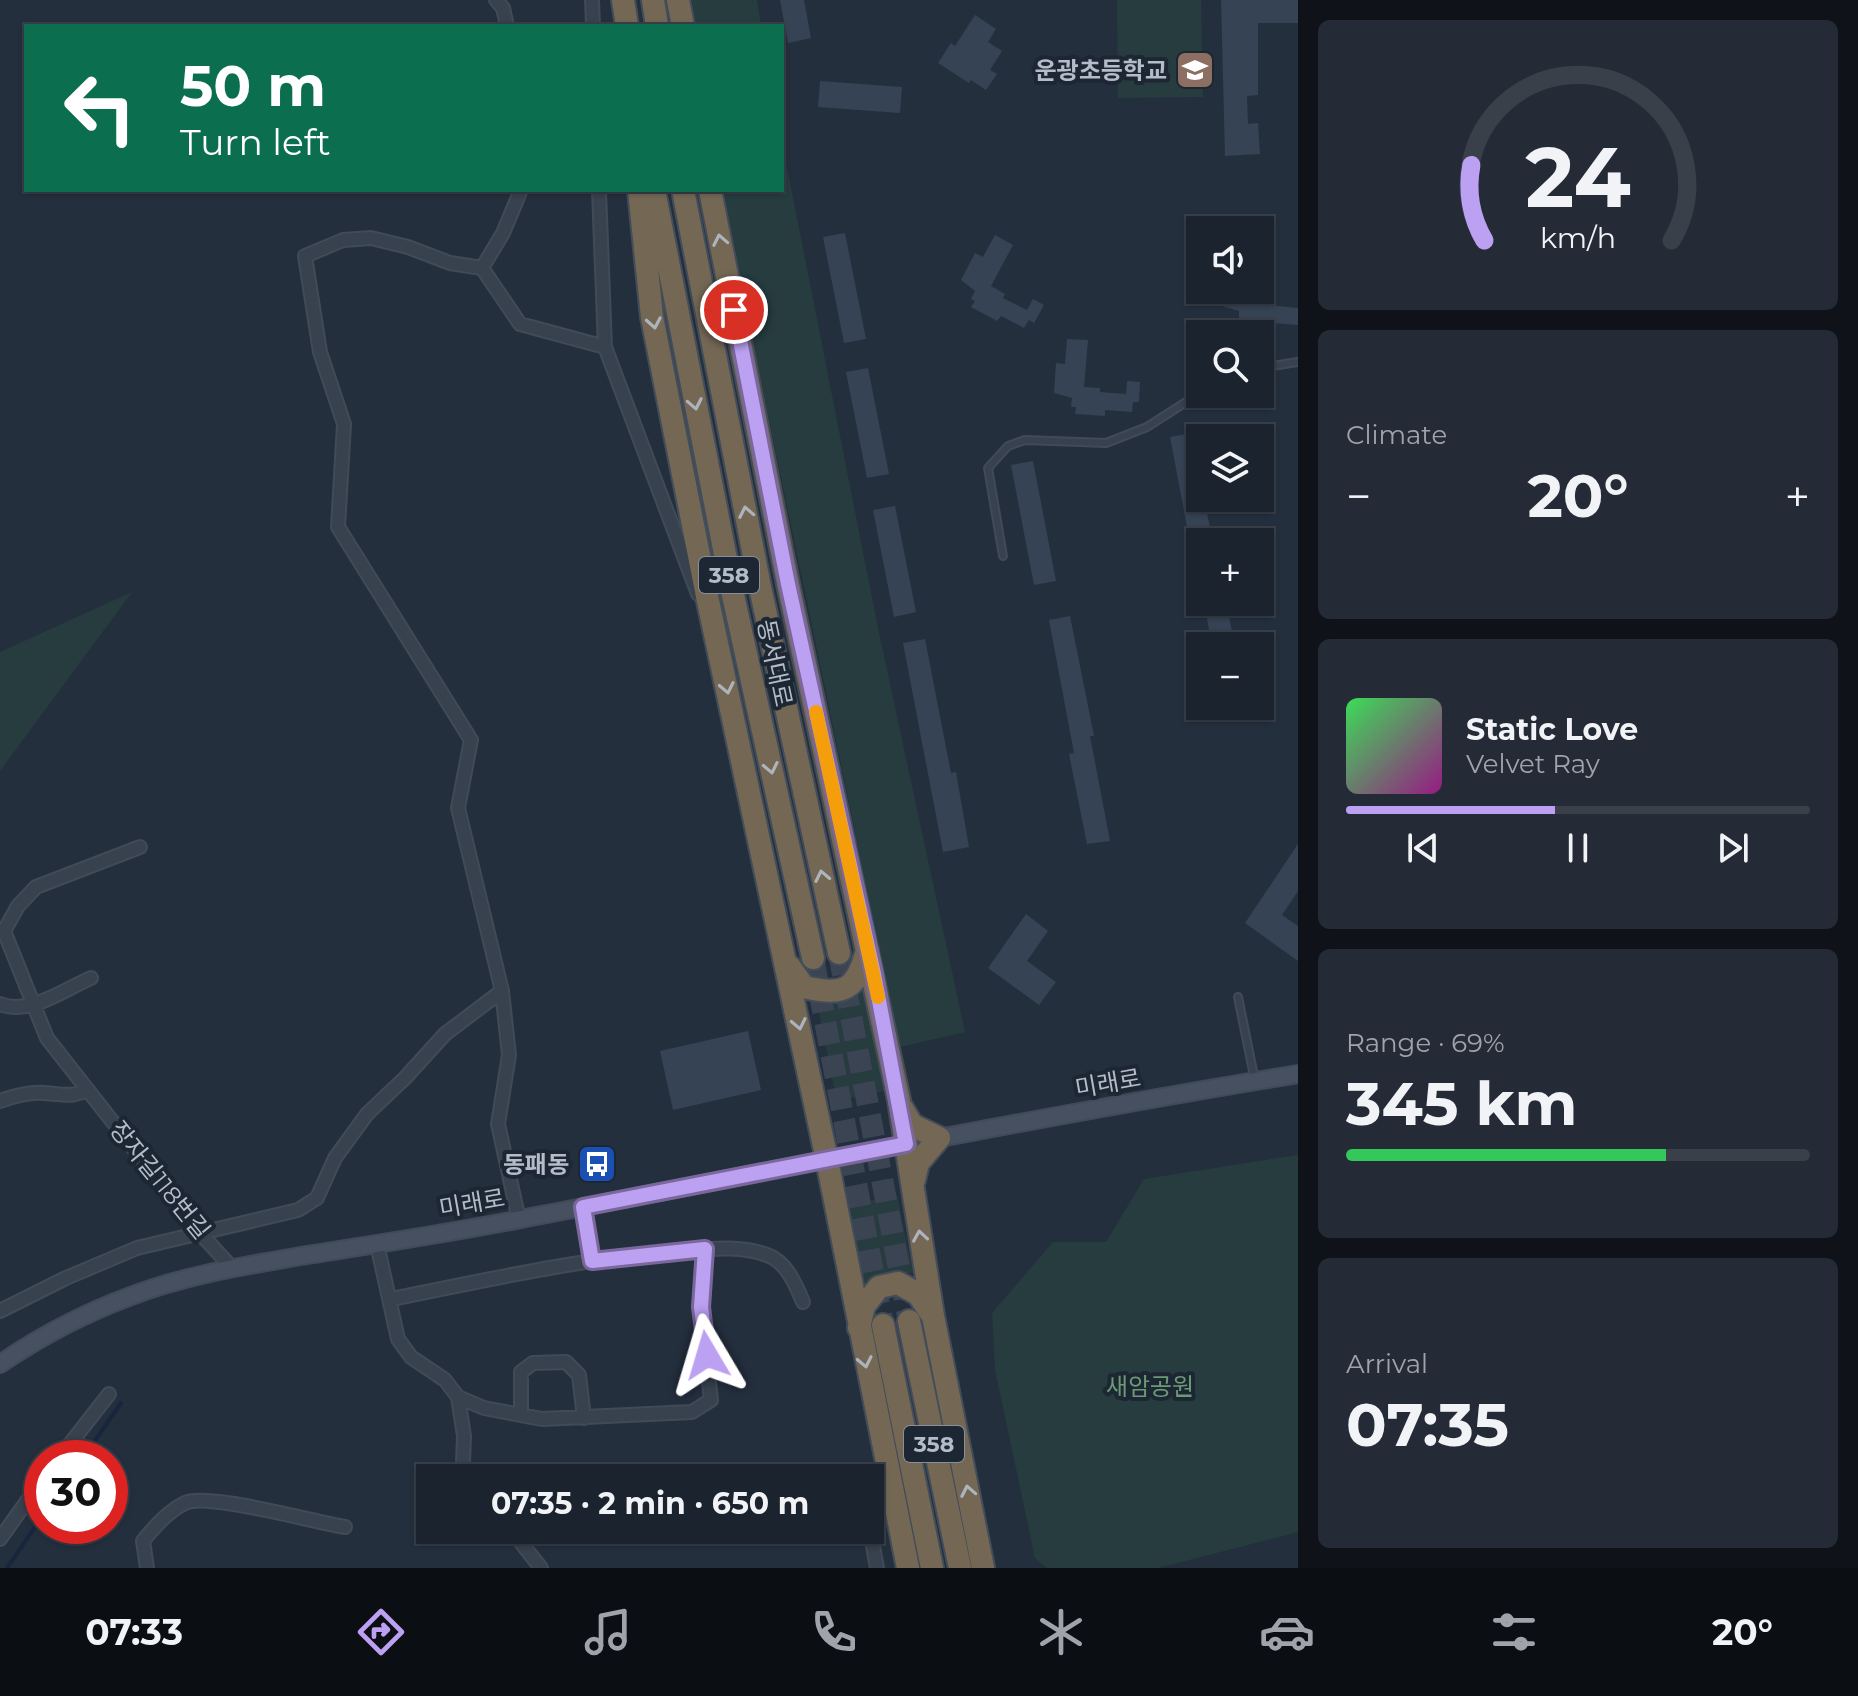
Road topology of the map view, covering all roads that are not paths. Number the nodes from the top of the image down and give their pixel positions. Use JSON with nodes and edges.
{"nodes":[{"id":1,"x":496,"y":0,"type":"edge"},
{"id":2,"x":592,"y":0,"type":"edge"},
{"id":3,"x":621,"y":0,"type":"edge"},
{"id":4,"x":653,"y":0,"type":"edge"},
{"id":5,"x":678,"y":0,"type":"edge"},
{"id":6,"x":507,"y":24,"type":"edge"},
{"id":7,"x":593,"y":24,"type":"edge"},
{"id":8,"x":625,"y":24,"type":"edge"},
{"id":9,"x":657,"y":24,"type":"edge"},
{"id":10,"x":683,"y":24,"type":"edge"},
{"id":11,"x":520,"y":192,"type":"edge"},
{"id":12,"x":599,"y":192,"type":"edge"},
{"id":13,"x":639,"y":192,"type":"edge"},
{"id":14,"x":654,"y":192,"type":"edge"},
{"id":15,"x":683,"y":192,"type":"edge"},
{"id":16,"x":710,"y":192,"type":"edge"},
{"id":17,"x":482,"y":268,"type":"junction"},
{"id":18,"x":605,"y":347,"type":"junction"},
{"id":19,"x":1298,"y":362,"type":"edge"},
{"id":20,"x":1274,"y":366,"type":"edge"},
{"id":21,"x":1186,"y":402,"type":"edge"},
{"id":22,"x":1003,"y":556,"type":"dead end"},
{"id":23,"x":718,"y":648,"type":"junction"},
{"id":24,"x":140,"y":847,"type":"dead end"},
{"id":25,"x":868,"y":946,"type":"junction"},
{"id":26,"x":839,"y":953,"type":"tunnel mouth"},
{"id":27,"x":813,"y":958,"type":"tunnel mouth"},
{"id":28,"x":786,"y":962,"type":"junction"},
{"id":29,"x":91,"y":978,"type":"dead end"},
{"id":30,"x":502,"y":991,"type":"junction"},
{"id":31,"x":1238,"y":997,"type":"dead end"},
{"id":32,"x":0,"y":1004,"type":"edge"},
{"id":33,"x":33,"y":1004,"type":"junction"},
{"id":34,"x":1298,"y":1074,"type":"edge"},
{"id":35,"x":1255,"y":1081,"type":"junction"},
{"id":36,"x":88,"y":1090,"type":"junction"},
{"id":37,"x":899,"y":1100,"type":"junction"},
{"id":38,"x":0,"y":1101,"type":"edge"},
{"id":39,"x":939,"y":1138,"type":"junction"},
{"id":40,"x":906,"y":1144,"type":"junction"},
{"id":41,"x":827,"y":1160,"type":"junction"},
{"id":42,"x":914,"y":1194,"type":"junction"},
{"id":43,"x":583,"y":1207,"type":"junction"},
{"id":44,"x":519,"y":1220,"type":"junction"},
{"id":45,"x":199,"y":1232,"type":"junction"},
{"id":46,"x":377,"y":1244,"type":"junction"},
{"id":47,"x":705,"y":1249,"type":"junction"},
{"id":48,"x":592,"y":1261,"type":"junction"},
{"id":49,"x":233,"y":1269,"type":"junction"},
{"id":50,"x":391,"y":1299,"type":"junction"},
{"id":51,"x":803,"y":1302,"type":"dead end"},
{"id":52,"x":0,"y":1311,"type":"edge"},
{"id":53,"x":933,"y":1316,"type":"junction"},
{"id":54,"x":909,"y":1321,"type":"tunnel mouth"},
{"id":55,"x":883,"y":1325,"type":"tunnel mouth"},
{"id":56,"x":859,"y":1330,"type":"junction"},
{"id":57,"x":0,"y":1364,"type":"edge"},
{"id":58,"x":109,"y":1394,"type":"dead end"},
{"id":59,"x":458,"y":1397,"type":"junction"},
{"id":60,"x":521,"y":1414,"type":"junction"},
{"id":61,"x":584,"y":1418,"type":"junction"},
{"id":62,"x":73,"y":1440,"type":"edge"},
{"id":63,"x":463,"y":1464,"type":"edge"},
{"id":64,"x":24,"y":1505,"type":"edge"},
{"id":65,"x":345,"y":1527,"type":"dead end"},
{"id":66,"x":0,"y":1539,"type":"edge"},
{"id":67,"x":522,"y":1544,"type":"edge"},
{"id":68,"x":873,"y":1544,"type":"edge"},
{"id":69,"x":147,"y":1568,"type":"edge"},
{"id":70,"x":541,"y":1568,"type":"edge"},
{"id":71,"x":877,"y":1568,"type":"edge"},
{"id":72,"x":908,"y":1568,"type":"edge"},
{"id":73,"x":932,"y":1568,"type":"edge"},
{"id":74,"x":960,"y":1568,"type":"edge"},
{"id":75,"x":983,"y":1568,"type":"edge"}],
"edges":[{"from":1,"to":6,"type":"street"},
{"from":2,"to":7,"type":"street"},
{"from":3,"to":8,"type":"highway"},
{"from":4,"to":9,"type":"highway"},
{"from":5,"to":10,"type":"highway"},
{"from":11,"to":17,"type":"street"},
{"from":12,"to":18,"type":"street"},
{"from":13,"to":23,"type":"highway","one_way":true},
{"from":14,"to":27,"type":"highway","name":"동서대로","number":"358","one_way":true},
{"from":26,"to":15,"type":"highway","name":"동서대로","number":"358","one_way":true},
{"from":25,"to":16,"type":"highway","one_way":true},
{"from":17,"to":18,"type":"street"},
{"from":17,"to":30,"type":"street"},
{"from":18,"to":23,"type":"street"},
{"from":19,"to":20,"type":"lane"},
{"from":21,"to":22,"type":"lane"},
{"from":23,"to":28,"type":"highway","one_way":true},
{"from":24,"to":33,"type":"street","name":"장자길118번길"},
{"from":25,"to":28,"type":"highway"},
{"from":25,"to":37,"type":"highway"},
{"from":28,"to":41,"type":"highway","one_way":true},
{"from":29,"to":33,"type":"street"},
{"from":30,"to":44,"type":"street"},
{"from":30,"to":45,"type":"street"},
{"from":31,"to":35,"type":"lane"},
{"from":32,"to":33,"type":"street"},
{"from":33,"to":36,"type":"street","name":"장자길118번길"},
{"from":34,"to":35,"type":"main road","name":"미래로"},
{"from":35,"to":39,"type":"main road","name":"미래로"},
{"from":36,"to":38,"type":"street"},
{"from":36,"to":45,"type":"street","name":"장자길118번길"},
{"from":37,"to":39,"type":"highway"},
{"from":37,"to":40,"type":"highway"},
{"from":39,"to":40,"type":"main road","name":"미래로"},
{"from":39,"to":42,"type":"highway"},
{"from":40,"to":41,"type":"main road","name":"미래로"},
{"from":40,"to":42,"type":"highway"},
{"from":41,"to":43,"type":"main road","name":"미래로"},
{"from":41,"to":56,"type":"highway"},
{"from":53,"to":42,"type":"highway","one_way":true},
{"from":43,"to":44,"type":"main road","name":"미래로"},
{"from":43,"to":48,"type":"street"},
{"from":44,"to":46,"type":"main road","name":"미래로"},
{"from":45,"to":49,"type":"street","name":"장자길118번길"},
{"from":45,"to":52,"type":"street"},
{"from":46,"to":49,"type":"main road","name":"미래로"},
{"from":46,"to":50,"type":"street"},
{"from":47,"to":48,"type":"street"},
{"from":47,"to":51,"type":"street"},
{"from":47,"to":61,"type":"street"},
{"from":48,"to":50,"type":"street"},
{"from":49,"to":57,"type":"main road","name":"미래로"},
{"from":50,"to":59,"type":"street"},
{"from":53,"to":56,"type":"highway"},
{"from":75,"to":53,"type":"highway","one_way":true},
{"from":54,"to":74,"type":"highway","number":"358"},
{"from":55,"to":73,"type":"highway","number":"358"},
{"from":56,"to":72,"type":"highway","one_way":true},
{"from":58,"to":62,"type":"street"},
{"from":59,"to":60,"type":"street"},
{"from":59,"to":63,"type":"street"},
{"from":60,"to":61,"type":"street"},
{"from":60,"to":61,"type":"street"},
{"from":64,"to":66,"type":"street"},
{"from":65,"to":69,"type":"street"},
{"from":67,"to":70,"type":"street"},
{"from":68,"to":71,"type":"street"}]}
